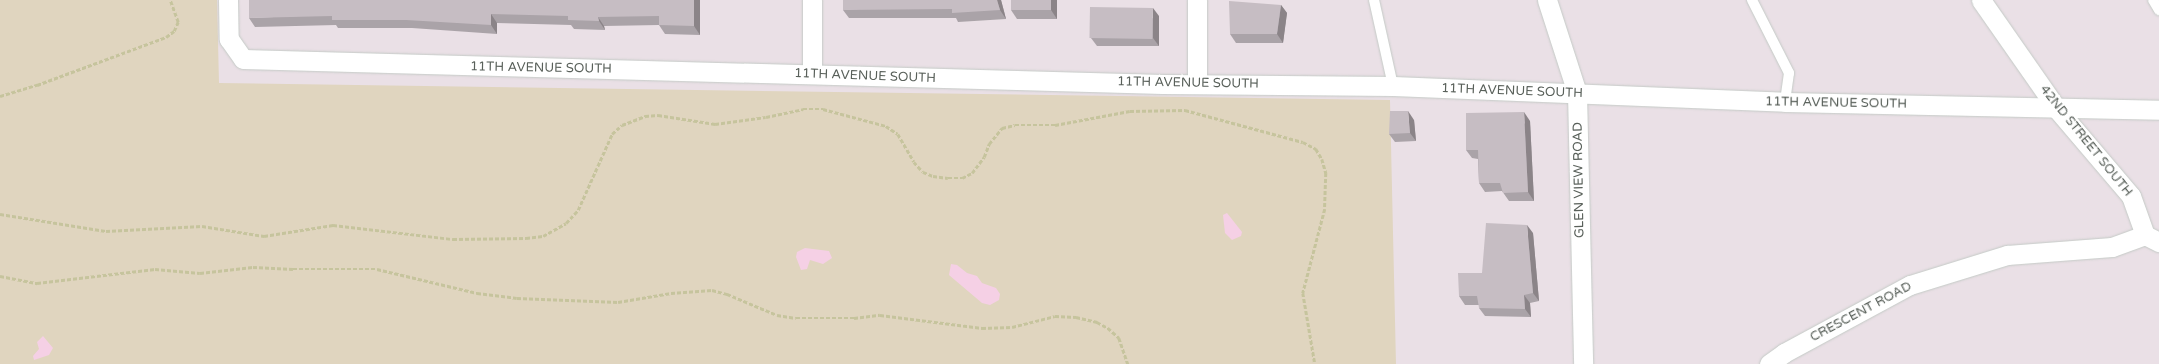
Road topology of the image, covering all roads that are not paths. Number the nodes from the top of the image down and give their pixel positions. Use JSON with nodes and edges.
{"nodes":[{"id":1,"x":228,"y":0,"type":"edge"},
{"id":2,"x":812,"y":0,"type":"edge"},
{"id":3,"x":1197,"y":0,"type":"edge"},
{"id":4,"x":1374,"y":0,"type":"edge"},
{"id":5,"x":1547,"y":0,"type":"edge"},
{"id":6,"x":1752,"y":0,"type":"edge"},
{"id":7,"x":1981,"y":0,"type":"edge"},
{"id":8,"x":2153,"y":0,"type":"edge"},
{"id":9,"x":2159,"y":10,"type":"edge"},
{"id":10,"x":812,"y":74,"type":"junction"},
{"id":11,"x":1197,"y":84,"type":"junction"},
{"id":12,"x":1393,"y":86,"type":"junction"},
{"id":13,"x":1577,"y":93,"type":"junction"},
{"id":14,"x":1785,"y":102,"type":"junction"},
{"id":15,"x":2057,"y":110,"type":"junction"},
{"id":16,"x":2159,"y":110,"type":"edge"},
{"id":17,"x":2152,"y":238,"type":"edge"},
{"id":18,"x":1583,"y":364,"type":"edge"},
{"id":19,"x":1769,"y":364,"type":"edge"}],
"edges":[{"from":1,"to":10,"type":"street","name":"11TH AVENUE SOUTH"},
{"from":2,"to":10,"type":"street"},
{"from":3,"to":11,"type":"street"},
{"from":4,"to":12,"type":"lane"},
{"from":5,"to":13,"type":"street","name":"GLEN VIEW ROAD"},
{"from":6,"to":14,"type":"lane"},
{"from":7,"to":15,"type":"street","name":"42ND STREET SOUTH"},
{"from":8,"to":9,"type":"lane"},
{"from":10,"to":11,"type":"street","name":"11TH AVENUE SOUTH"},
{"from":11,"to":12,"type":"street","name":"11TH AVENUE SOUTH"},
{"from":12,"to":13,"type":"street","name":"11TH AVENUE SOUTH"},
{"from":13,"to":14,"type":"street","name":"11TH AVENUE SOUTH"},
{"from":13,"to":18,"type":"street","name":"GLEN VIEW ROAD"},
{"from":14,"to":15,"type":"street","name":"11TH AVENUE SOUTH"},
{"from":15,"to":16,"type":"street","name":"11TH AVENUE SOUTH"},
{"from":15,"to":17,"type":"street","name":"42ND STREET SOUTH"},
{"from":17,"to":19,"type":"street","name":"CRESCENT ROAD"}]}
